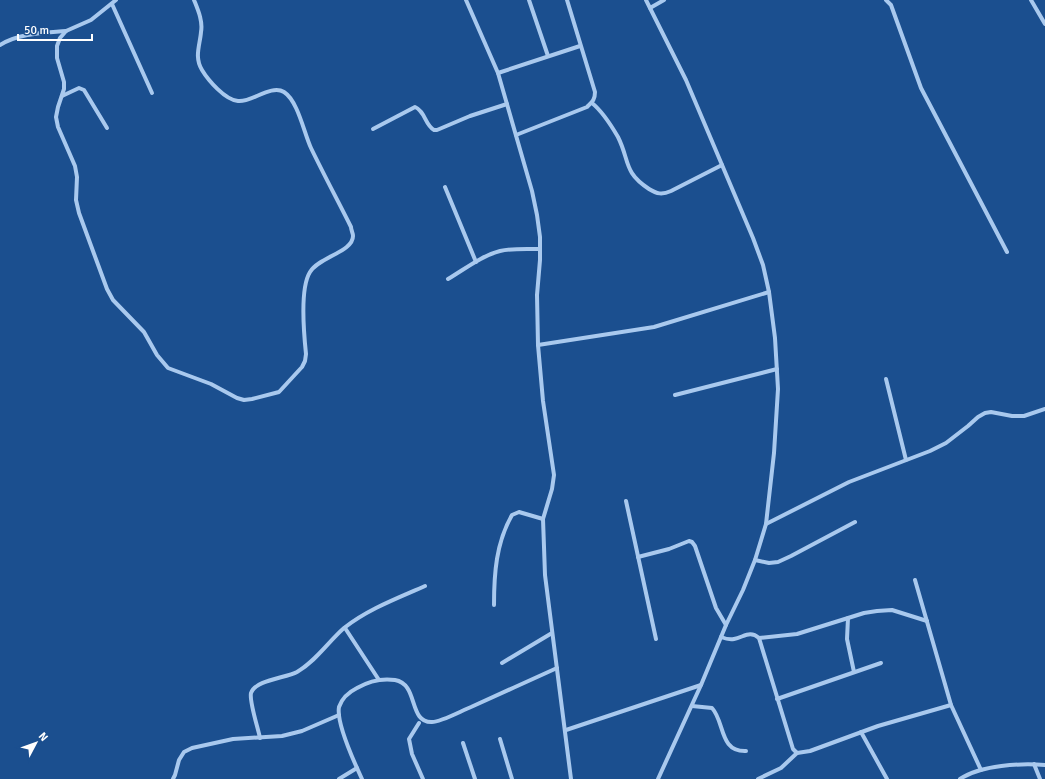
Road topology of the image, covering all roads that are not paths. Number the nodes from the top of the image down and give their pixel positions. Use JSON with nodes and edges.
{"nodes":[{"id":1,"x":116,"y":0,"type":"edge"},
{"id":2,"x":194,"y":0,"type":"edge"},
{"id":3,"x":466,"y":0,"type":"edge"},
{"id":4,"x":529,"y":0,"type":"edge"},
{"id":5,"x":567,"y":0,"type":"edge"},
{"id":6,"x":646,"y":0,"type":"edge"},
{"id":7,"x":664,"y":0,"type":"edge"},
{"id":8,"x":886,"y":0,"type":"edge"},
{"id":9,"x":1031,"y":0,"type":"edge"},
{"id":10,"x":112,"y":4,"type":"junction"},
{"id":11,"x":650,"y":8,"type":"junction"},
{"id":12,"x":1045,"y":24,"type":"edge"},
{"id":13,"x":66,"y":31,"type":"junction"},
{"id":14,"x":0,"y":45,"type":"edge"},
{"id":15,"x":580,"y":46,"type":"junction"},
{"id":16,"x":548,"y":56,"type":"junction"},
{"id":17,"x":498,"y":73,"type":"junction"},
{"id":18,"x":152,"y":93,"type":"dead end"},
{"id":19,"x":62,"y":96,"type":"junction"},
{"id":20,"x":592,"y":103,"type":"junction"},
{"id":21,"x":507,"y":104,"type":"junction"},
{"id":22,"x":107,"y":128,"type":"dead end"},
{"id":23,"x":373,"y":129,"type":"dead end"},
{"id":24,"x":516,"y":136,"type":"junction"},
{"id":25,"x":722,"y":165,"type":"junction"},
{"id":26,"x":445,"y":187,"type":"dead end"},
{"id":27,"x":540,"y":249,"type":"junction"},
{"id":28,"x":1007,"y":252,"type":"dead end"},
{"id":29,"x":476,"y":262,"type":"junction"},
{"id":30,"x":448,"y":279,"type":"dead end"},
{"id":31,"x":769,"y":292,"type":"junction"},
{"id":32,"x":538,"y":345,"type":"junction"},
{"id":33,"x":777,"y":369,"type":"junction"},
{"id":34,"x":886,"y":379,"type":"dead end"},
{"id":35,"x":675,"y":395,"type":"dead end"},
{"id":36,"x":1045,"y":409,"type":"edge"},
{"id":37,"x":906,"y":460,"type":"junction"},
{"id":38,"x":626,"y":501,"type":"dead end"},
{"id":39,"x":543,"y":519,"type":"junction"},
{"id":40,"x":855,"y":522,"type":"dead end"},
{"id":41,"x":766,"y":524,"type":"junction"},
{"id":42,"x":638,"y":557,"type":"junction"},
{"id":43,"x":755,"y":560,"type":"junction"},
{"id":44,"x":916,"y":580,"type":"dead end"},
{"id":45,"x":425,"y":586,"type":"dead end"},
{"id":46,"x":494,"y":605,"type":"dead end"},
{"id":47,"x":848,"y":618,"type":"junction"},
{"id":48,"x":926,"y":621,"type":"junction"},
{"id":49,"x":726,"y":625,"type":"junction"},
{"id":50,"x":345,"y":628,"type":"junction"},
{"id":51,"x":552,"y":633,"type":"junction"},
{"id":52,"x":721,"y":637,"type":"junction"},
{"id":53,"x":759,"y":638,"type":"junction"},
{"id":54,"x":656,"y":639,"type":"dead end"},
{"id":55,"x":502,"y":663,"type":"dead end"},
{"id":56,"x":881,"y":663,"type":"dead end"},
{"id":57,"x":557,"y":668,"type":"junction"},
{"id":58,"x":854,"y":672,"type":"junction"},
{"id":59,"x":379,"y":680,"type":"junction"},
{"id":60,"x":702,"y":685,"type":"junction"},
{"id":61,"x":777,"y":699,"type":"junction"},
{"id":62,"x":951,"y":705,"type":"junction"},
{"id":63,"x":692,"y":706,"type":"junction"},
{"id":64,"x":339,"y":715,"type":"junction"},
{"id":65,"x":419,"y":723,"type":"dead end"},
{"id":66,"x":566,"y":730,"type":"junction"},
{"id":67,"x":861,"y":732,"type":"junction"},
{"id":68,"x":260,"y":738,"type":"junction"},
{"id":69,"x":500,"y":739,"type":"dead end"},
{"id":70,"x":462,"y":743,"type":"dead end"},
{"id":71,"x":746,"y":751,"type":"dead end"},
{"id":72,"x":797,"y":753,"type":"junction"},
{"id":73,"x":1034,"y":764,"type":"junction"},
{"id":74,"x":1045,"y":765,"type":"edge"},
{"id":75,"x":357,"y":768,"type":"junction"},
{"id":76,"x":981,"y":770,"type":"junction"},
{"id":77,"x":173,"y":779,"type":"edge"},
{"id":78,"x":339,"y":779,"type":"edge"},
{"id":79,"x":362,"y":779,"type":"edge"},
{"id":80,"x":423,"y":779,"type":"edge"},
{"id":81,"x":475,"y":779,"type":"edge"},
{"id":82,"x":512,"y":779,"type":"edge"},
{"id":83,"x":571,"y":779,"type":"edge"},
{"id":84,"x":658,"y":779,"type":"edge"},
{"id":85,"x":758,"y":779,"type":"edge"},
{"id":86,"x":887,"y":779,"type":"edge"},
{"id":87,"x":960,"y":779,"type":"edge"},
{"id":88,"x":1040,"y":779,"type":"edge"}],
"edges":[{"from":1,"to":10,"type":"street"},
{"from":2,"to":19,"type":"street"},
{"from":3,"to":17,"type":"street"},
{"from":4,"to":16,"type":"street"},
{"from":5,"to":15,"type":"street"},
{"from":6,"to":11,"type":"street"},
{"from":7,"to":11,"type":"street"},
{"from":8,"to":28,"type":"street"},
{"from":9,"to":12,"type":"street"},
{"from":10,"to":13,"type":"street"},
{"from":10,"to":18,"type":"street"},
{"from":11,"to":25,"type":"street"},
{"from":13,"to":14,"type":"street"},
{"from":13,"to":19,"type":"street"},
{"from":15,"to":16,"type":"street"},
{"from":15,"to":20,"type":"street"},
{"from":16,"to":17,"type":"street"},
{"from":17,"to":21,"type":"street"},
{"from":19,"to":22,"type":"street"},
{"from":20,"to":24,"type":"street"},
{"from":20,"to":25,"type":"street"},
{"from":21,"to":23,"type":"street"},
{"from":21,"to":24,"type":"street"},
{"from":24,"to":27,"type":"street"},
{"from":25,"to":31,"type":"street"},
{"from":26,"to":29,"type":"street"},
{"from":27,"to":29,"type":"street"},
{"from":27,"to":32,"type":"street"},
{"from":29,"to":30,"type":"street"},
{"from":31,"to":32,"type":"street"},
{"from":31,"to":33,"type":"street"},
{"from":32,"to":39,"type":"street"},
{"from":33,"to":35,"type":"street"},
{"from":33,"to":41,"type":"street"},
{"from":34,"to":37,"type":"street"},
{"from":36,"to":37,"type":"street"},
{"from":37,"to":41,"type":"street"},
{"from":38,"to":42,"type":"street"},
{"from":39,"to":46,"type":"street"},
{"from":39,"to":51,"type":"street"},
{"from":40,"to":43,"type":"street"},
{"from":41,"to":43,"type":"street"},
{"from":42,"to":49,"type":"street"},
{"from":42,"to":54,"type":"street"},
{"from":43,"to":49,"type":"street"},
{"from":44,"to":48,"type":"street"},
{"from":45,"to":50,"type":"street"},
{"from":47,"to":48,"type":"street"},
{"from":47,"to":53,"type":"street"},
{"from":47,"to":58,"type":"street"},
{"from":48,"to":62,"type":"street"},
{"from":49,"to":52,"type":"street"},
{"from":50,"to":59,"type":"street"},
{"from":50,"to":68,"type":"street"},
{"from":51,"to":55,"type":"street"},
{"from":51,"to":57,"type":"street"},
{"from":52,"to":53,"type":"street"},
{"from":52,"to":60,"type":"street"},
{"from":53,"to":61,"type":"street"},
{"from":56,"to":58,"type":"street"},
{"from":57,"to":59,"type":"street"},
{"from":57,"to":66,"type":"street"},
{"from":58,"to":61,"type":"street"},
{"from":59,"to":64,"type":"street"},
{"from":60,"to":63,"type":"street"},
{"from":60,"to":66,"type":"street"},
{"from":61,"to":72,"type":"street"},
{"from":62,"to":67,"type":"street"},
{"from":62,"to":76,"type":"street"},
{"from":63,"to":71,"type":"street"},
{"from":63,"to":84,"type":"street"},
{"from":64,"to":68,"type":"street"},
{"from":64,"to":75,"type":"street"},
{"from":65,"to":80,"type":"street"},
{"from":66,"to":83,"type":"street"},
{"from":67,"to":72,"type":"street"},
{"from":67,"to":86,"type":"street"},
{"from":68,"to":77,"type":"street"},
{"from":69,"to":82,"type":"street"},
{"from":70,"to":81,"type":"street"},
{"from":72,"to":85,"type":"street"},
{"from":73,"to":74,"type":"street"},
{"from":73,"to":76,"type":"street"},
{"from":73,"to":88,"type":"street"},
{"from":75,"to":78,"type":"street"},
{"from":75,"to":79,"type":"street"},
{"from":76,"to":87,"type":"street"}]}
